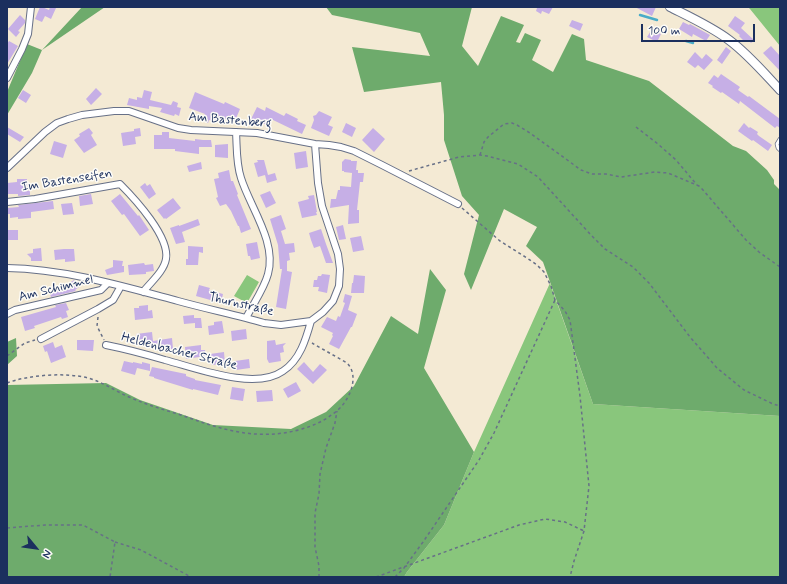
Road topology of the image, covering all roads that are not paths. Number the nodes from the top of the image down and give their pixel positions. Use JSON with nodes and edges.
{"nodes":[{"id":1,"x":31,"y":7,"type":"edge"},
{"id":2,"x":670,"y":7,"type":"edge"},
{"id":3,"x":7,"y":78,"type":"edge"},
{"id":4,"x":780,"y":90,"type":"edge"},
{"id":5,"x":236,"y":132,"type":"junction"},
{"id":6,"x":780,"y":139,"type":"edge"},
{"id":7,"x":315,"y":144,"type":"junction"},
{"id":8,"x":780,"y":150,"type":"edge"},
{"id":9,"x":7,"y":168,"type":"edge"},
{"id":10,"x":7,"y":202,"type":"edge"},
{"id":11,"x":458,"y":204,"type":"road end"},
{"id":12,"x":7,"y":268,"type":"edge"},
{"id":13,"x":108,"y":283,"type":"junction"},
{"id":14,"x":121,"y":286,"type":"junction"},
{"id":15,"x":143,"y":292,"type":"junction"},
{"id":16,"x":7,"y":314,"type":"edge"},
{"id":17,"x":246,"y":318,"type":"junction"},
{"id":18,"x":311,"y":321,"type":"junction"},
{"id":19,"x":40,"y":339,"type":"road end"},
{"id":20,"x":106,"y":345,"type":"dead end"}],
"edges":[{"from":1,"to":3,"type":"street"},
{"from":2,"to":4,"type":"street"},
{"from":5,"to":7,"type":"street","name":"Am Bastenberg"},
{"from":5,"to":9,"type":"street","name":"Am Bastenberg"},
{"from":5,"to":17,"type":"street"},
{"from":6,"to":8,"type":"lane"},
{"from":7,"to":11,"type":"street","name":"Am Bastenberg"},
{"from":7,"to":18,"type":"street"},
{"from":10,"to":15,"type":"street","name":"Im Bastenseifen"},
{"from":12,"to":13,"type":"street","name":"Thurnstraße"},
{"from":13,"to":14,"type":"street","name":"Thurnstraße"},
{"from":13,"to":16,"type":"street","name":"Am Schimmel"},
{"from":14,"to":15,"type":"street","name":"Thurnstraße"},
{"from":14,"to":19,"type":"street"},
{"from":15,"to":17,"type":"street","name":"Thurnstraße"},
{"from":17,"to":18,"type":"street","name":"Thurnstraße"},
{"from":18,"to":20,"type":"street","name":"Heldenbacher Straße"}]}
